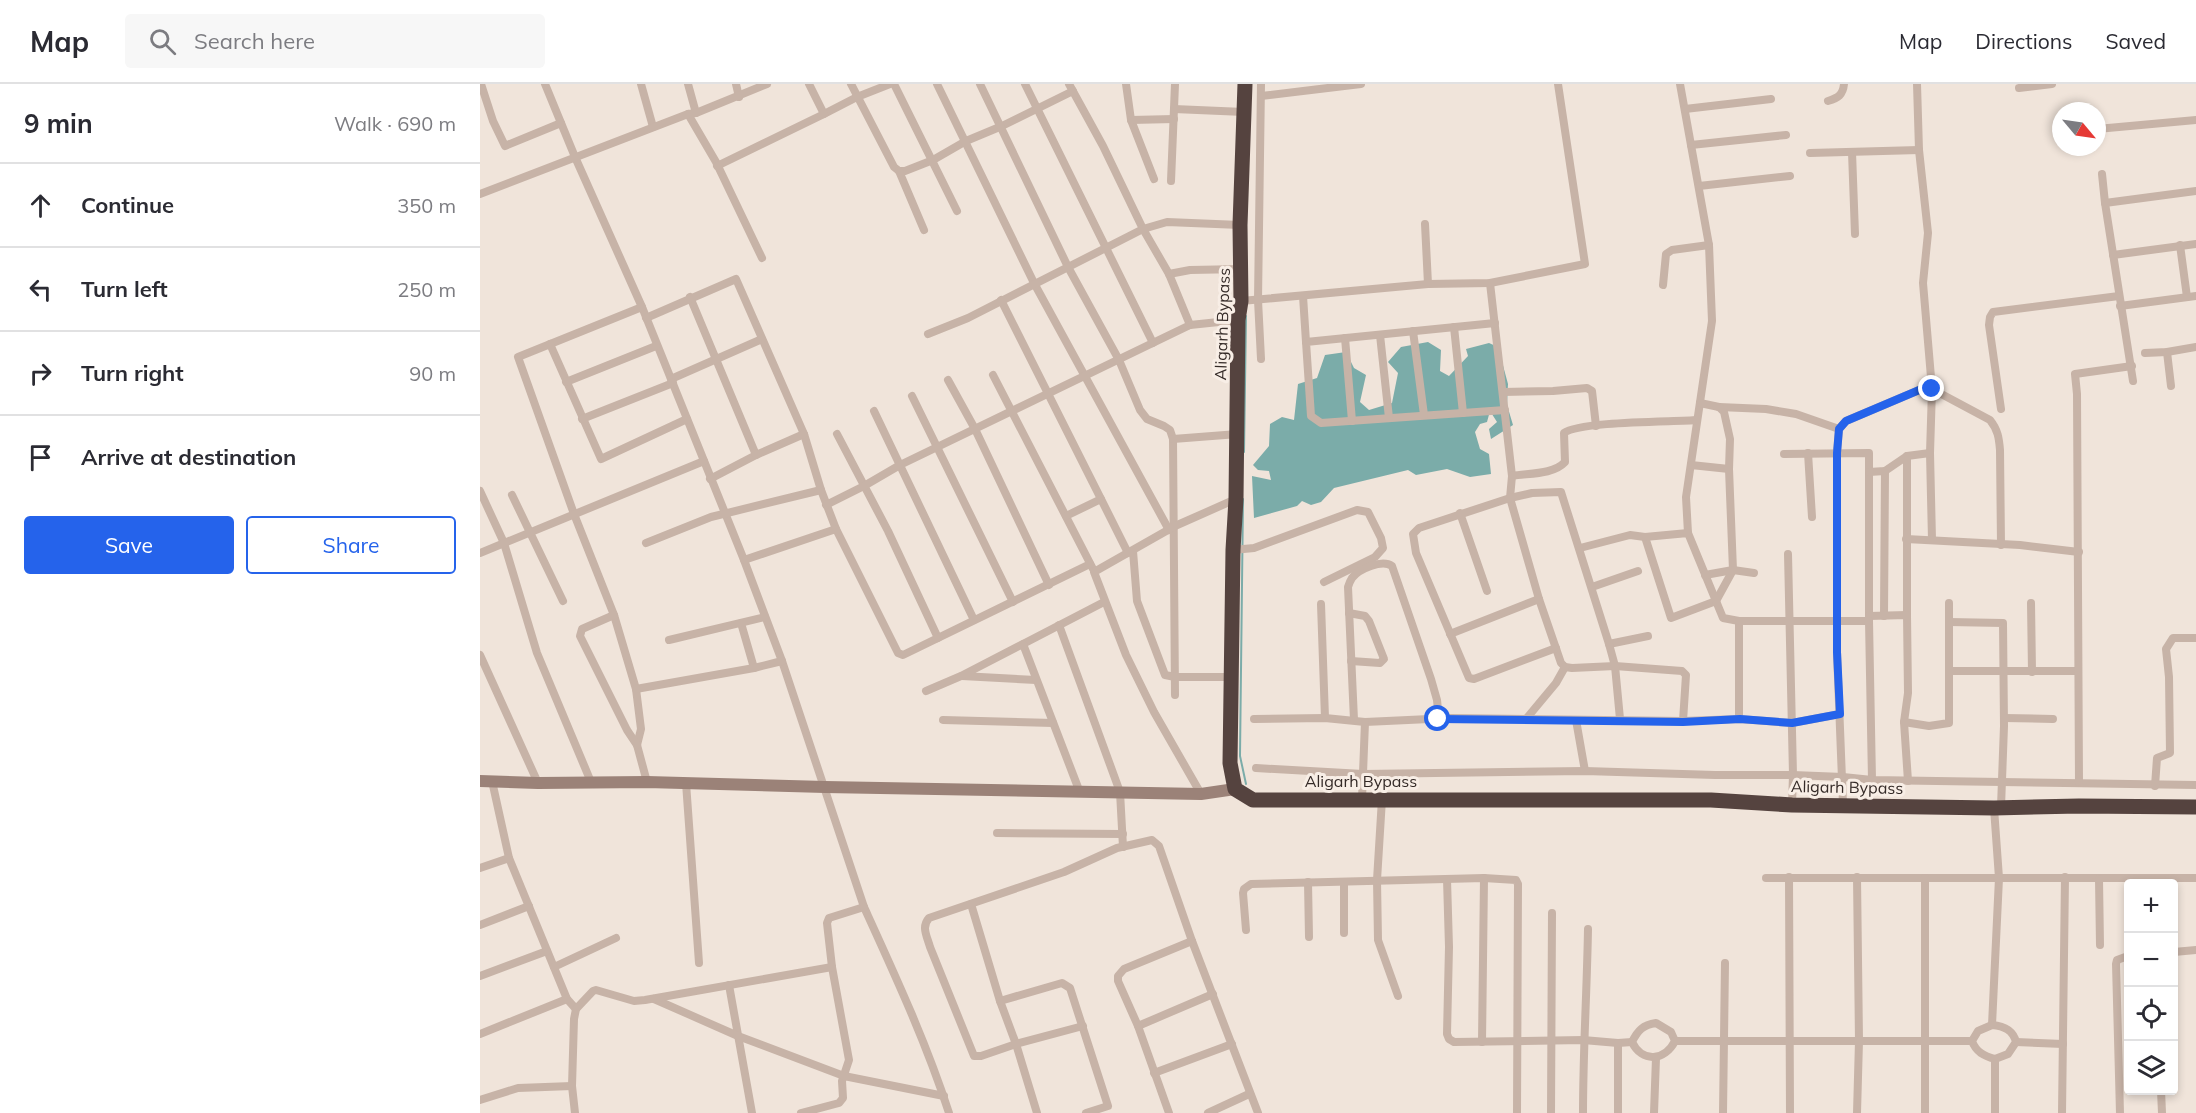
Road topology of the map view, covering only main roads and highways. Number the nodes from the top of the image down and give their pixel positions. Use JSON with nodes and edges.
{"nodes":[{"id":1,"x":1245,"y":84,"type":"edge"},
{"id":2,"x":2196,"y":807,"type":"edge"}],
"edges":[{"from":1,"to":2,"type":"highway","name":"Aligarh Bypass"}]}
